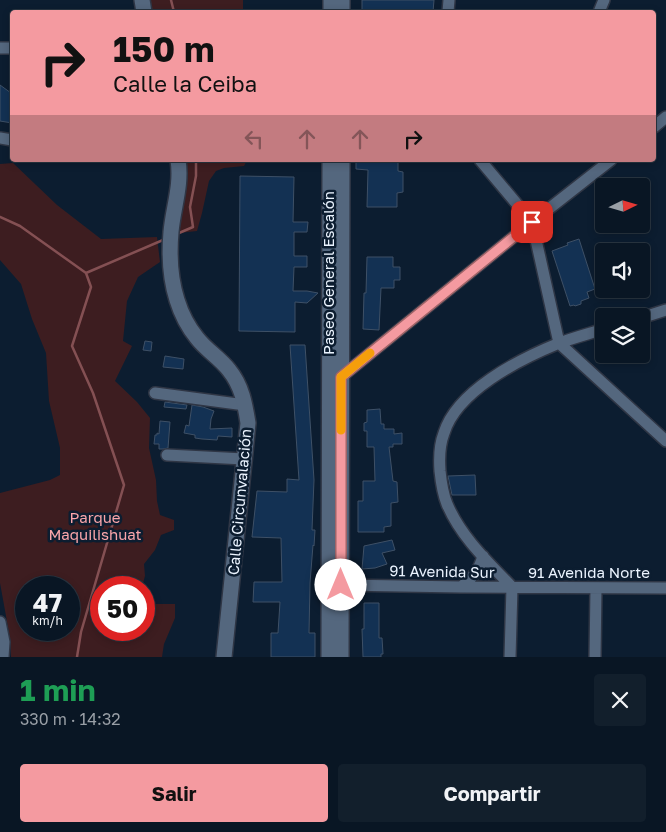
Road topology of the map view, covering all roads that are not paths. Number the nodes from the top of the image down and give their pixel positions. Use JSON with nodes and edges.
{"nodes":[{"id":1,"x":178,"y":162,"type":"edge"},
{"id":2,"x":330,"y":162,"type":"edge"},
{"id":3,"x":342,"y":162,"type":"edge"},
{"id":4,"x":482,"y":162,"type":"edge"},
{"id":5,"x":608,"y":162,"type":"edge"},
{"id":6,"x":532,"y":222,"type":"junction"},
{"id":7,"x":666,"y":310,"type":"edge"},
{"id":8,"x":650,"y":315,"type":"edge"},
{"id":9,"x":595,"y":332,"type":"edge"},
{"id":10,"x":558,"y":343,"type":"junction"},
{"id":11,"x":341,"y":377,"type":"junction"},
{"id":12,"x":155,"y":393,"type":"dead end"},
{"id":13,"x":245,"y":405,"type":"junction"},
{"id":14,"x":666,"y":441,"type":"edge"},
{"id":15,"x":167,"y":455,"type":"dead end"},
{"id":16,"x":244,"y":459,"type":"junction"},
{"id":17,"x":483,"y":556,"type":"junction"},
{"id":18,"x":341,"y":585,"type":"junction"},
{"id":19,"x":460,"y":587,"type":"junction"},
{"id":20,"x":512,"y":587,"type":"junction"},
{"id":21,"x":596,"y":588,"type":"junction"},
{"id":22,"x":666,"y":588,"type":"edge"},
{"id":23,"x":0,"y":622,"type":"edge"},
{"id":24,"x":3,"y":657,"type":"edge"},
{"id":25,"x":224,"y":657,"type":"edge"},
{"id":26,"x":328,"y":657,"type":"edge"},
{"id":27,"x":341,"y":657,"type":"edge"},
{"id":28,"x":510,"y":657,"type":"edge"},
{"id":29,"x":595,"y":657,"type":"edge"}],
"edges":[{"from":1,"to":13,"type":"main road","name":"Calle Circunvalación"},
{"from":2,"to":26,"type":"main road","name":"Paseo General Escalón"},
{"from":3,"to":11,"type":"main road","name":"Paseo General Escalón"},
{"from":4,"to":6,"type":"street"},
{"from":5,"to":6,"type":"street"},
{"from":6,"to":10,"type":"street"},
{"from":6,"to":11,"type":"street"},
{"from":7,"to":8,"type":"street"},
{"from":9,"to":10,"type":"street"},
{"from":10,"to":14,"type":"street"},
{"from":10,"to":17,"type":"street"},
{"from":11,"to":18,"type":"main road","name":"Paseo General Escalón"},
{"from":12,"to":13,"type":"street"},
{"from":13,"to":16,"type":"main road","name":"Calle Circunvalación"},
{"from":15,"to":16,"type":"street"},
{"from":16,"to":25,"type":"main road","name":"Calle Circunvalación"},
{"from":17,"to":19,"type":"street"},
{"from":17,"to":20,"type":"street"},
{"from":18,"to":19,"type":"street","name":"91 Avenida Sur"},
{"from":18,"to":27,"type":"main road","name":"Paseo General Escalón"},
{"from":19,"to":20,"type":"street","name":"91 Avenida Sur"},
{"from":20,"to":21,"type":"street","name":"91 Avenida Norte"},
{"from":20,"to":28,"type":"street"},
{"from":21,"to":22,"type":"street","name":"91 Avenida Norte"},
{"from":21,"to":29,"type":"street"},
{"from":23,"to":24,"type":"street"}]}
